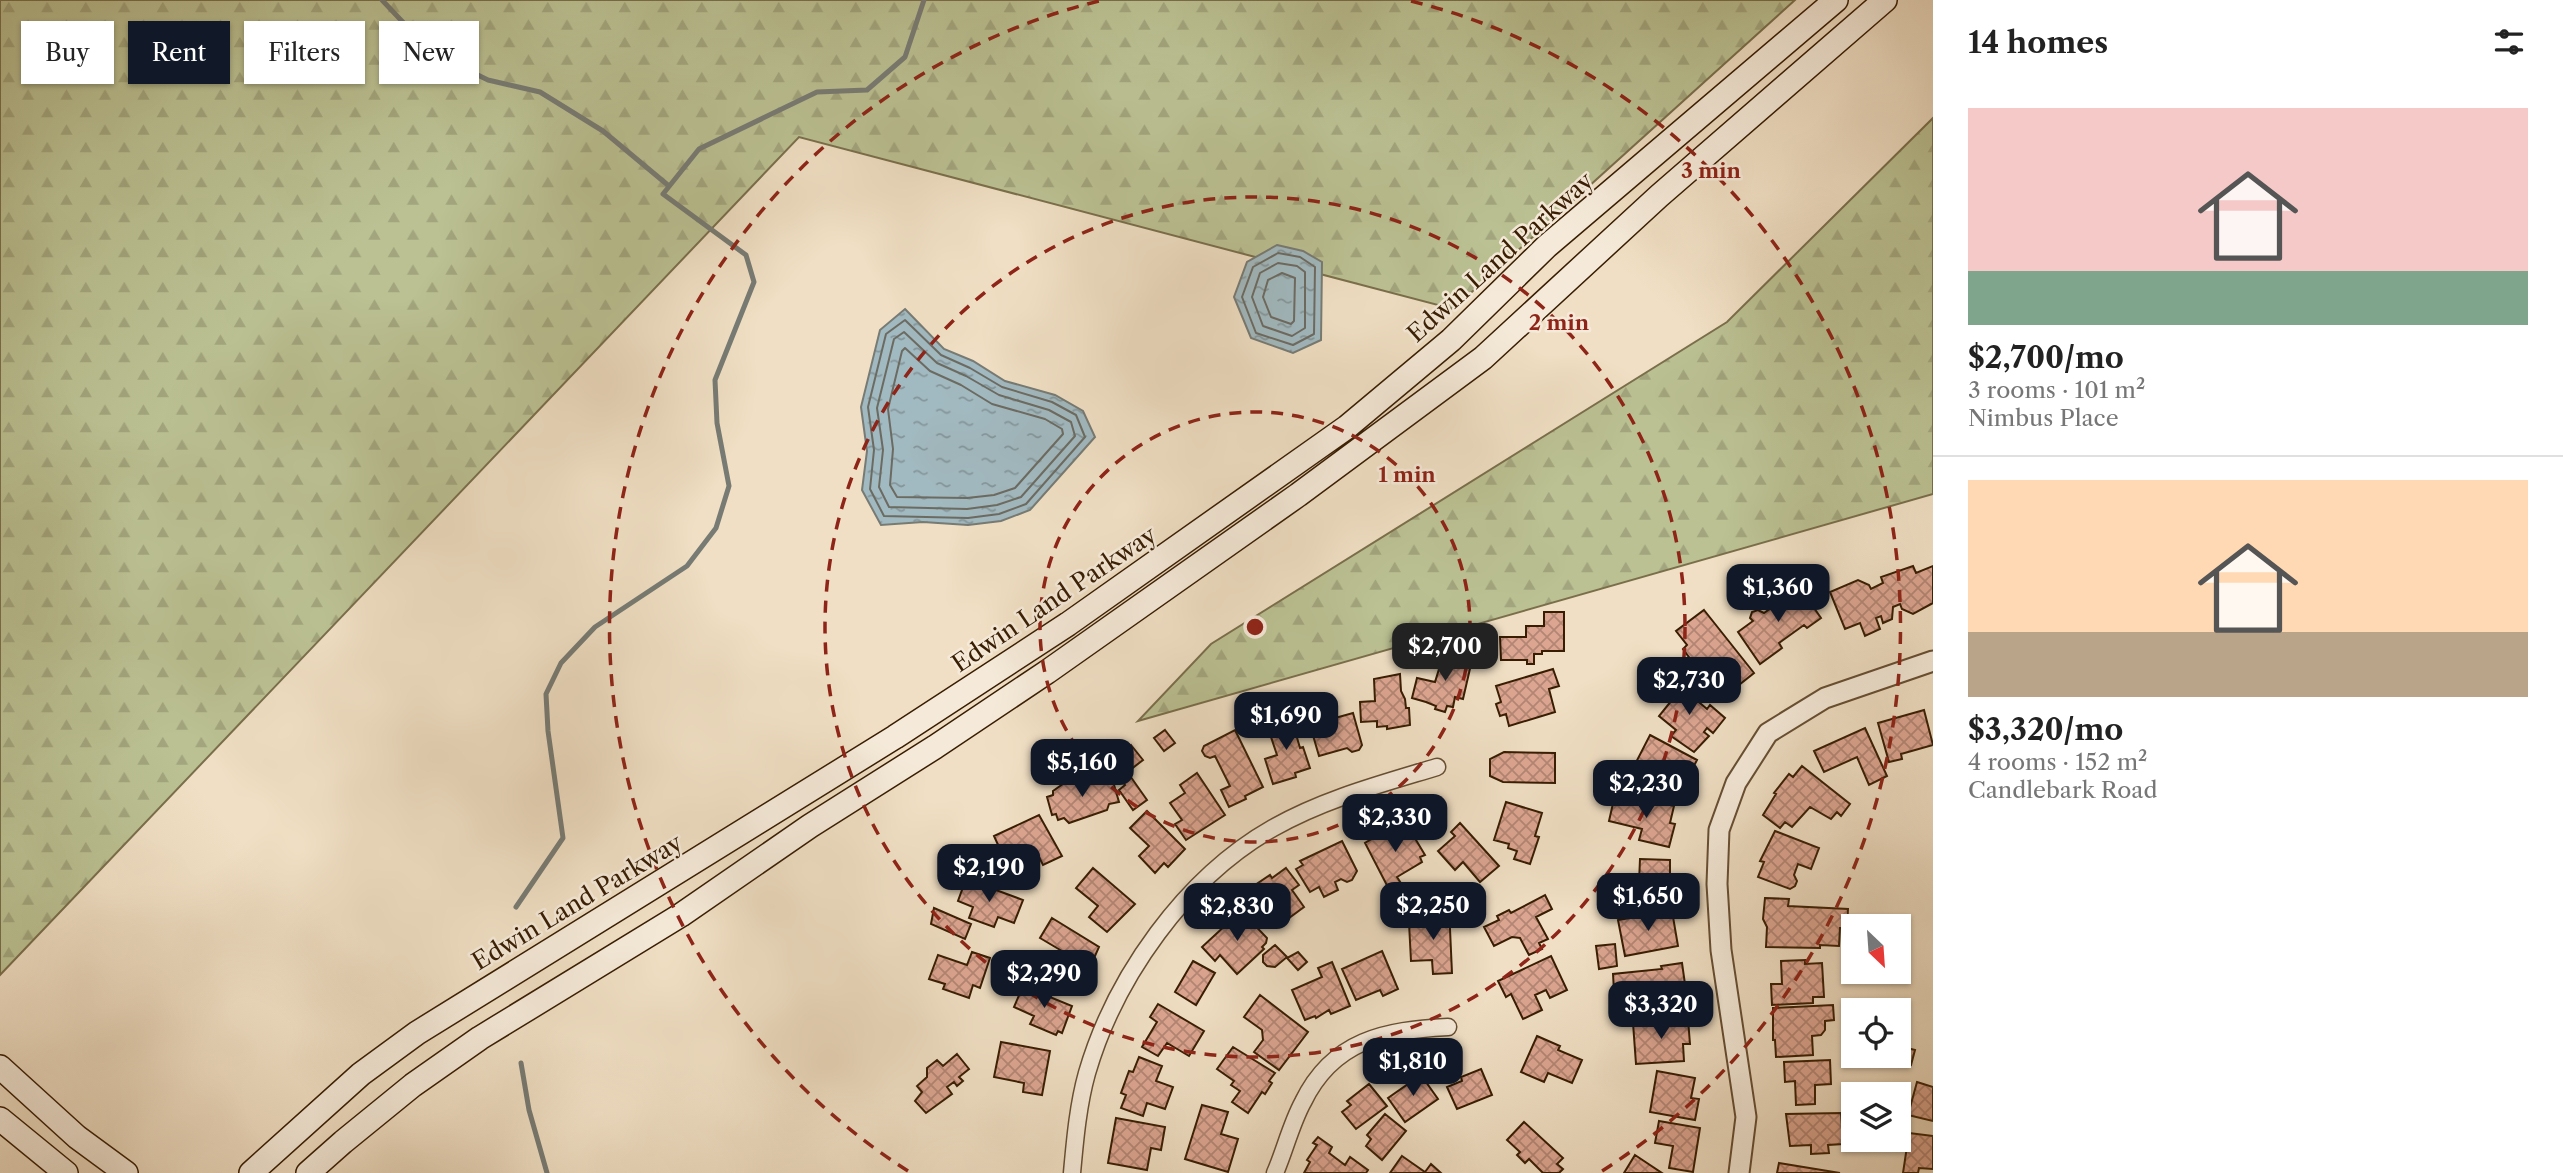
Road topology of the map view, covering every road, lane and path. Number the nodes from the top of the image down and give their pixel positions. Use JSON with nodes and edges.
{"nodes":[{"id":1,"x":1836,"y":0,"type":"edge"},
{"id":2,"x":1885,"y":0,"type":"edge"},
{"id":3,"x":1933,"y":661,"type":"edge"},
{"id":4,"x":1437,"y":767,"type":"dead end"},
{"id":5,"x":1448,"y":1027,"type":"dead end"},
{"id":6,"x":0,"y":1067,"type":"edge"},
{"id":7,"x":0,"y":1119,"type":"edge"},
{"id":8,"x":66,"y":1173,"type":"edge"},
{"id":9,"x":126,"y":1173,"type":"edge"},
{"id":10,"x":251,"y":1173,"type":"edge"},
{"id":11,"x":308,"y":1173,"type":"edge"},
{"id":12,"x":1072,"y":1173,"type":"edge"},
{"id":13,"x":1275,"y":1173,"type":"edge"},
{"id":14,"x":1739,"y":1173,"type":"edge"}],
"edges":[{"from":1,"to":10,"type":"main road","name":"Edwin Land Parkway"},
{"from":2,"to":11,"type":"main road"},
{"from":3,"to":14,"type":"street"},
{"from":4,"to":12,"type":"street"},
{"from":5,"to":13,"type":"street"},
{"from":6,"to":9,"type":"main road"},
{"from":7,"to":8,"type":"main road"}]}
